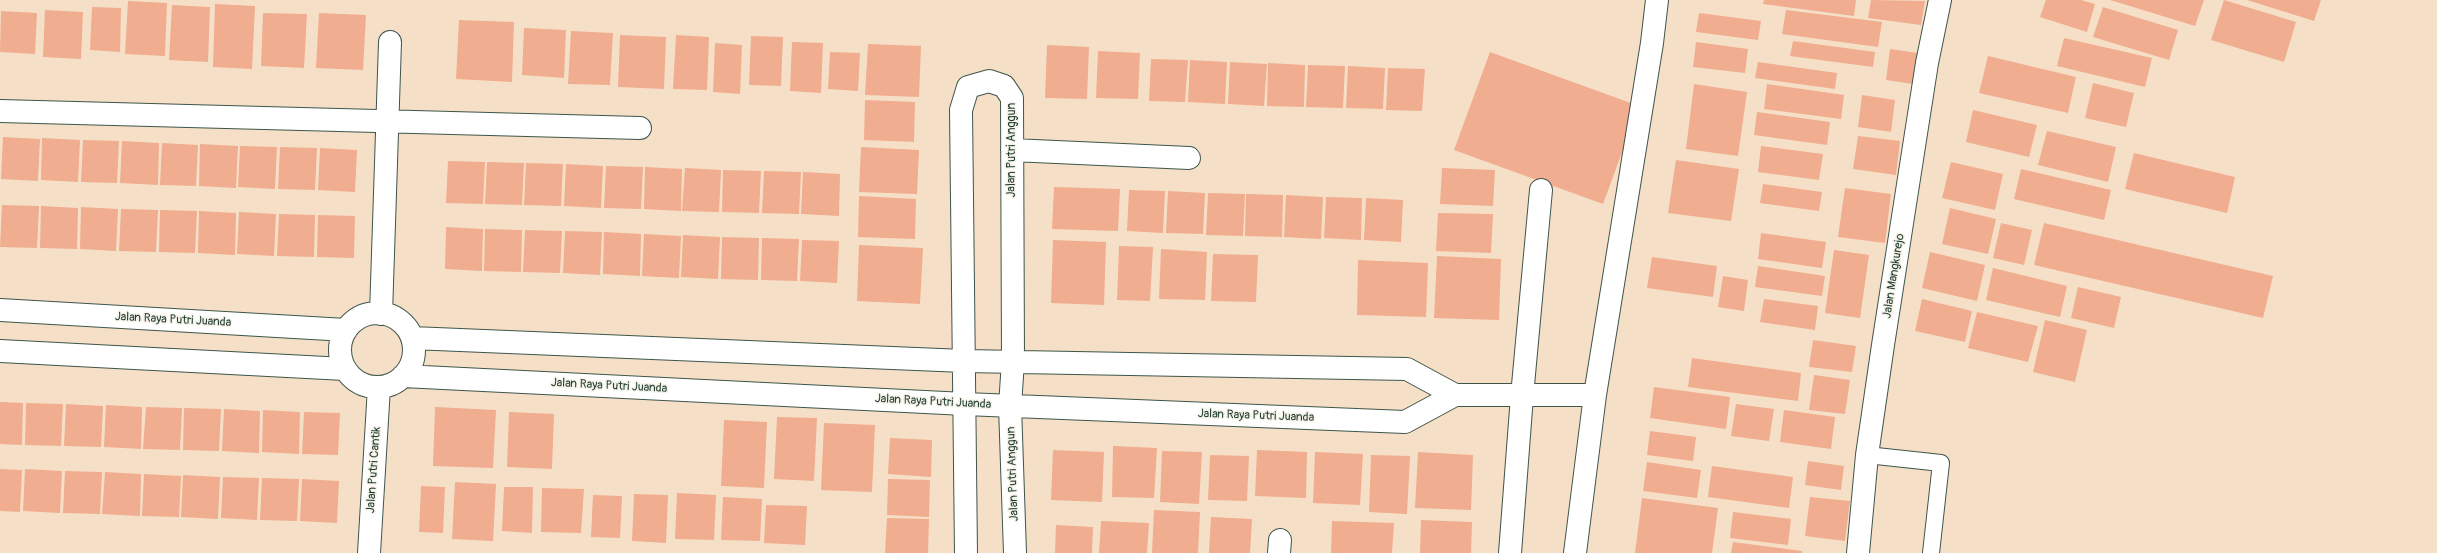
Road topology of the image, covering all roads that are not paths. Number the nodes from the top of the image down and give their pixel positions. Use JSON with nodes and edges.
{"nodes":[{"id":1,"x":1657,"y":0,"type":"edge"},
{"id":2,"x":1940,"y":0,"type":"edge"},
{"id":3,"x":390,"y":42,"type":"dead end"},
{"id":4,"x":0,"y":111,"type":"edge"},
{"id":5,"x":386,"y":121,"type":"junction"},
{"id":6,"x":640,"y":128,"type":"dead end"},
{"id":7,"x":1012,"y":150,"type":"junction"},
{"id":8,"x":1189,"y":158,"type":"dead end"},
{"id":9,"x":1541,"y":190,"type":"dead end"},
{"id":10,"x":0,"y":310,"type":"edge"},
{"id":11,"x":381,"y":314,"type":"junction"},
{"id":12,"x":346,"y":330,"type":"junction"},
{"id":13,"x":412,"y":338,"type":"junction"},
{"id":14,"x":0,"y":351,"type":"edge"},
{"id":15,"x":964,"y":361,"type":"junction"},
{"id":16,"x":1012,"y":361,"type":"junction"},
{"id":17,"x":345,"y":369,"type":"junction"},
{"id":18,"x":403,"y":376,"type":"junction"},
{"id":19,"x":379,"y":387,"type":"junction"},
{"id":20,"x":1455,"y":395,"type":"junction"},
{"id":21,"x":1595,"y":395,"type":"junction"},
{"id":22,"x":1522,"y":396,"type":"junction"},
{"id":23,"x":965,"y":404,"type":"junction"},
{"id":24,"x":1010,"y":406,"type":"junction"},
{"id":25,"x":1867,"y":455,"type":"junction"},
{"id":26,"x":369,"y":553,"type":"edge"},
{"id":27,"x":966,"y":553,"type":"edge"},
{"id":28,"x":1015,"y":553,"type":"edge"},
{"id":29,"x":1510,"y":553,"type":"edge"},
{"id":30,"x":1575,"y":553,"type":"edge"},
{"id":31,"x":1858,"y":553,"type":"edge"},
{"id":32,"x":1931,"y":553,"type":"edge"}],
"edges":[{"from":1,"to":21,"type":"street"},
{"from":2,"to":25,"type":"street","name":"Jalan Mangkurejo"},
{"from":3,"to":5,"type":"street"},
{"from":4,"to":5,"type":"street"},
{"from":5,"to":6,"type":"street"},
{"from":5,"to":11,"type":"street"},
{"from":7,"to":8,"type":"street"},
{"from":7,"to":15,"type":"street","name":"Jalan Putri Anggun"},
{"from":7,"to":16,"type":"street","name":"Jalan Putri Anggun"},
{"from":9,"to":22,"type":"street"},
{"from":10,"to":12,"type":"street","name":"Jalan Raya Putri Juanda"},
{"from":11,"to":12,"type":"street"},
{"from":11,"to":13,"type":"street"},
{"from":12,"to":17,"type":"street"},
{"from":13,"to":15,"type":"street","name":"Jalan Raya Putri Juanda"},
{"from":13,"to":18,"type":"street"},
{"from":14,"to":17,"type":"street"},
{"from":15,"to":16,"type":"street","name":"Jalan Raya Putri Juanda"},
{"from":15,"to":23,"type":"street","name":"Jalan Putri Anggun"},
{"from":16,"to":20,"type":"street","name":"Jalan Raya Putri Juanda"},
{"from":16,"to":24,"type":"street","name":"Jalan Putri Anggun"},
{"from":17,"to":19,"type":"street"},
{"from":18,"to":19,"type":"street"},
{"from":18,"to":23,"type":"street","name":"Jalan Raya Putri Juanda"},
{"from":19,"to":26,"type":"street","name":"Jalan Putri Cantik"},
{"from":20,"to":22,"type":"street","name":"Jalan Raya Putri Juanda"},
{"from":20,"to":24,"type":"street","name":"Jalan Raya Putri Juanda"},
{"from":21,"to":22,"type":"street","name":"Jalan Raya Putri Juanda"},
{"from":21,"to":30,"type":"street"},
{"from":22,"to":29,"type":"street"},
{"from":23,"to":24,"type":"street","name":"Jalan Raya Putri Juanda"},
{"from":23,"to":27,"type":"street","name":"Jalan Putri Anggun"},
{"from":24,"to":28,"type":"street","name":"Jalan Putri Anggun"},
{"from":25,"to":31,"type":"street","name":"Jalan Mangkurejo"},
{"from":25,"to":32,"type":"lane"}]}
